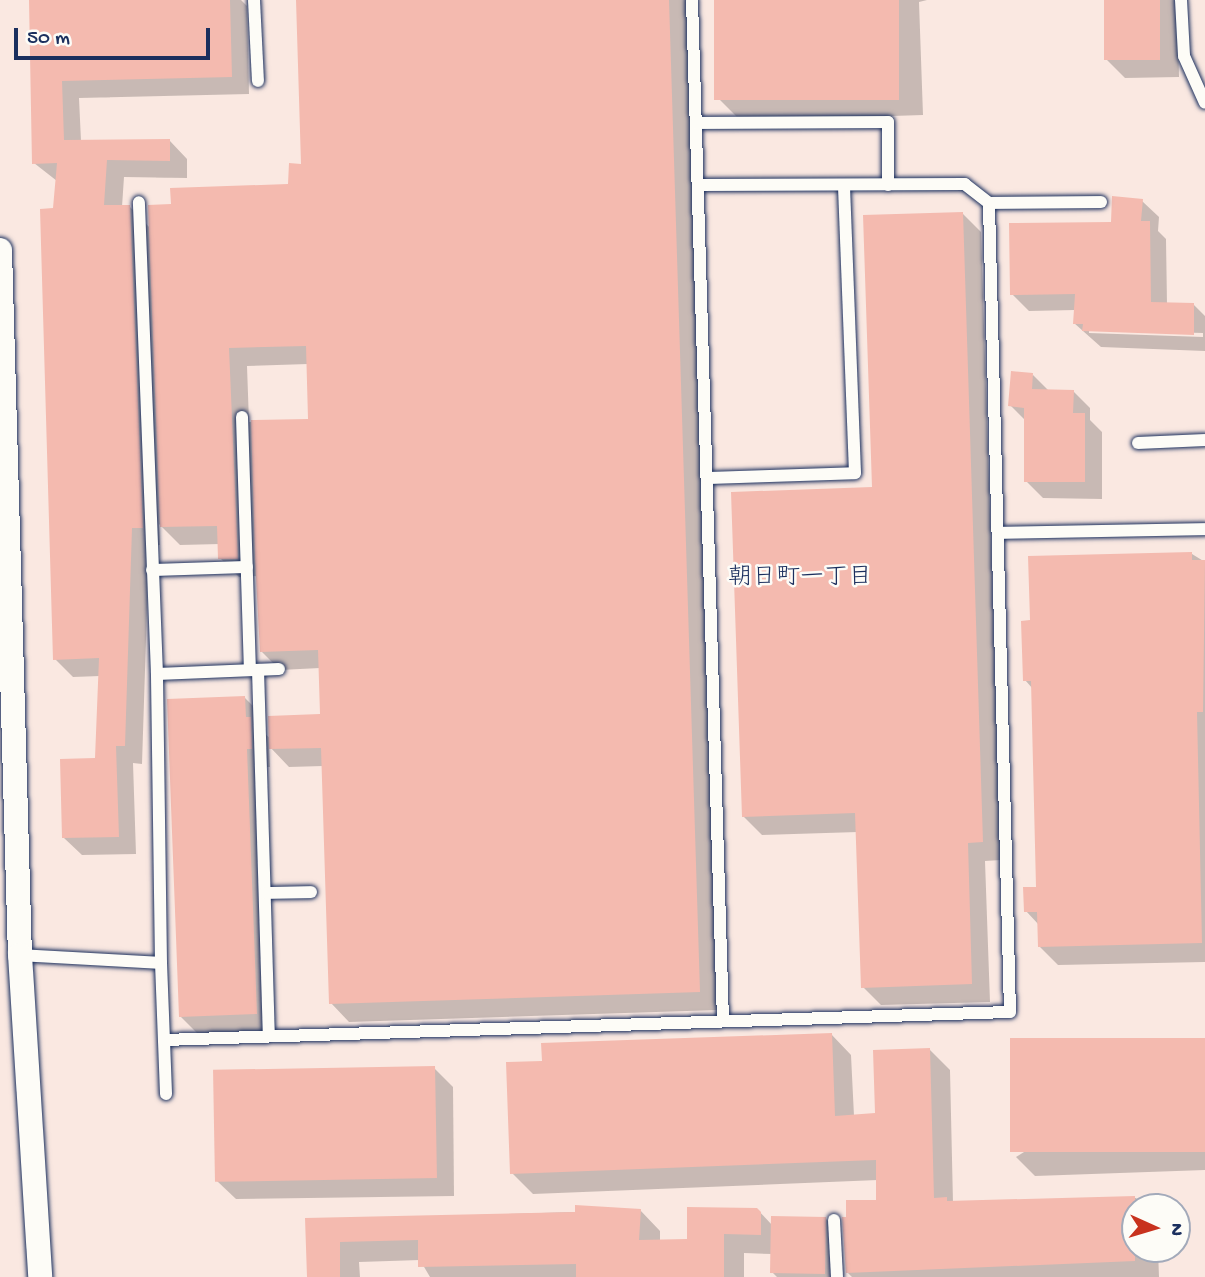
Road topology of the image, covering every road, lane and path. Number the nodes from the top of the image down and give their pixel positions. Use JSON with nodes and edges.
{"nodes":[{"id":1,"x":254,"y":0,"type":"edge"},
{"id":2,"x":692,"y":0,"type":"edge"},
{"id":3,"x":1181,"y":0,"type":"edge"},
{"id":4,"x":258,"y":81,"type":"dead end"},
{"id":5,"x":1205,"y":103,"type":"edge"},
{"id":6,"x":697,"y":123,"type":"junction"},
{"id":7,"x":699,"y":185,"type":"junction"},
{"id":8,"x":844,"y":185,"type":"junction"},
{"id":9,"x":888,"y":185,"type":"junction"},
{"id":10,"x":139,"y":202,"type":"dead end"},
{"id":11,"x":1101,"y":202,"type":"dead end"},
{"id":12,"x":989,"y":203,"type":"junction"},
{"id":13,"x":0,"y":250,"type":"edge"},
{"id":14,"x":242,"y":417,"type":"dead end"},
{"id":15,"x":1205,"y":440,"type":"edge"},
{"id":16,"x":1138,"y":443,"type":"dead end"},
{"id":17,"x":707,"y":478,"type":"junction"},
{"id":18,"x":1205,"y":530,"type":"edge"},
{"id":19,"x":998,"y":533,"type":"junction"},
{"id":20,"x":247,"y":567,"type":"junction"},
{"id":21,"x":152,"y":570,"type":"junction"},
{"id":22,"x":279,"y":669,"type":"dead end"},
{"id":23,"x":254,"y":670,"type":"junction"},
{"id":24,"x":156,"y":674,"type":"junction"},
{"id":25,"x":311,"y":892,"type":"dead end"},
{"id":26,"x":265,"y":893,"type":"junction"},
{"id":27,"x":10,"y":955,"type":"edge"},
{"id":28,"x":162,"y":963,"type":"junction"},
{"id":29,"x":723,"y":1019,"type":"junction"},
{"id":30,"x":268,"y":1036,"type":"junction"},
{"id":31,"x":164,"y":1040,"type":"junction"},
{"id":32,"x":166,"y":1094,"type":"dead end"},
{"id":33,"x":834,"y":1220,"type":"dead end"},
{"id":34,"x":40,"y":1277,"type":"edge"},
{"id":35,"x":837,"y":1277,"type":"edge"}],
"edges":[{"from":1,"to":4,"type":"lane"},
{"from":2,"to":6,"type":"lane"},
{"from":3,"to":5,"type":"lane"},
{"from":6,"to":7,"type":"lane"},
{"from":6,"to":9,"type":"lane"},
{"from":7,"to":8,"type":"lane"},
{"from":7,"to":17,"type":"lane"},
{"from":8,"to":9,"type":"lane"},
{"from":8,"to":17,"type":"lane"},
{"from":9,"to":12,"type":"lane"},
{"from":10,"to":21,"type":"lane"},
{"from":11,"to":12,"type":"lane"},
{"from":12,"to":19,"type":"lane"},
{"from":13,"to":27,"type":"street"},
{"from":14,"to":20,"type":"lane"},
{"from":15,"to":16,"type":"lane"},
{"from":17,"to":29,"type":"lane"},
{"from":18,"to":19,"type":"lane"},
{"from":19,"to":29,"type":"lane"},
{"from":20,"to":21,"type":"lane"},
{"from":20,"to":23,"type":"lane"},
{"from":21,"to":24,"type":"lane"},
{"from":22,"to":23,"type":"lane"},
{"from":23,"to":24,"type":"lane"},
{"from":23,"to":26,"type":"lane"},
{"from":24,"to":28,"type":"lane"},
{"from":25,"to":26,"type":"lane"},
{"from":26,"to":30,"type":"lane"},
{"from":27,"to":28,"type":"lane"},
{"from":27,"to":34,"type":"street"},
{"from":28,"to":31,"type":"lane"},
{"from":29,"to":30,"type":"lane"},
{"from":30,"to":31,"type":"lane"},
{"from":31,"to":32,"type":"lane"},
{"from":33,"to":35,"type":"lane"}]}
